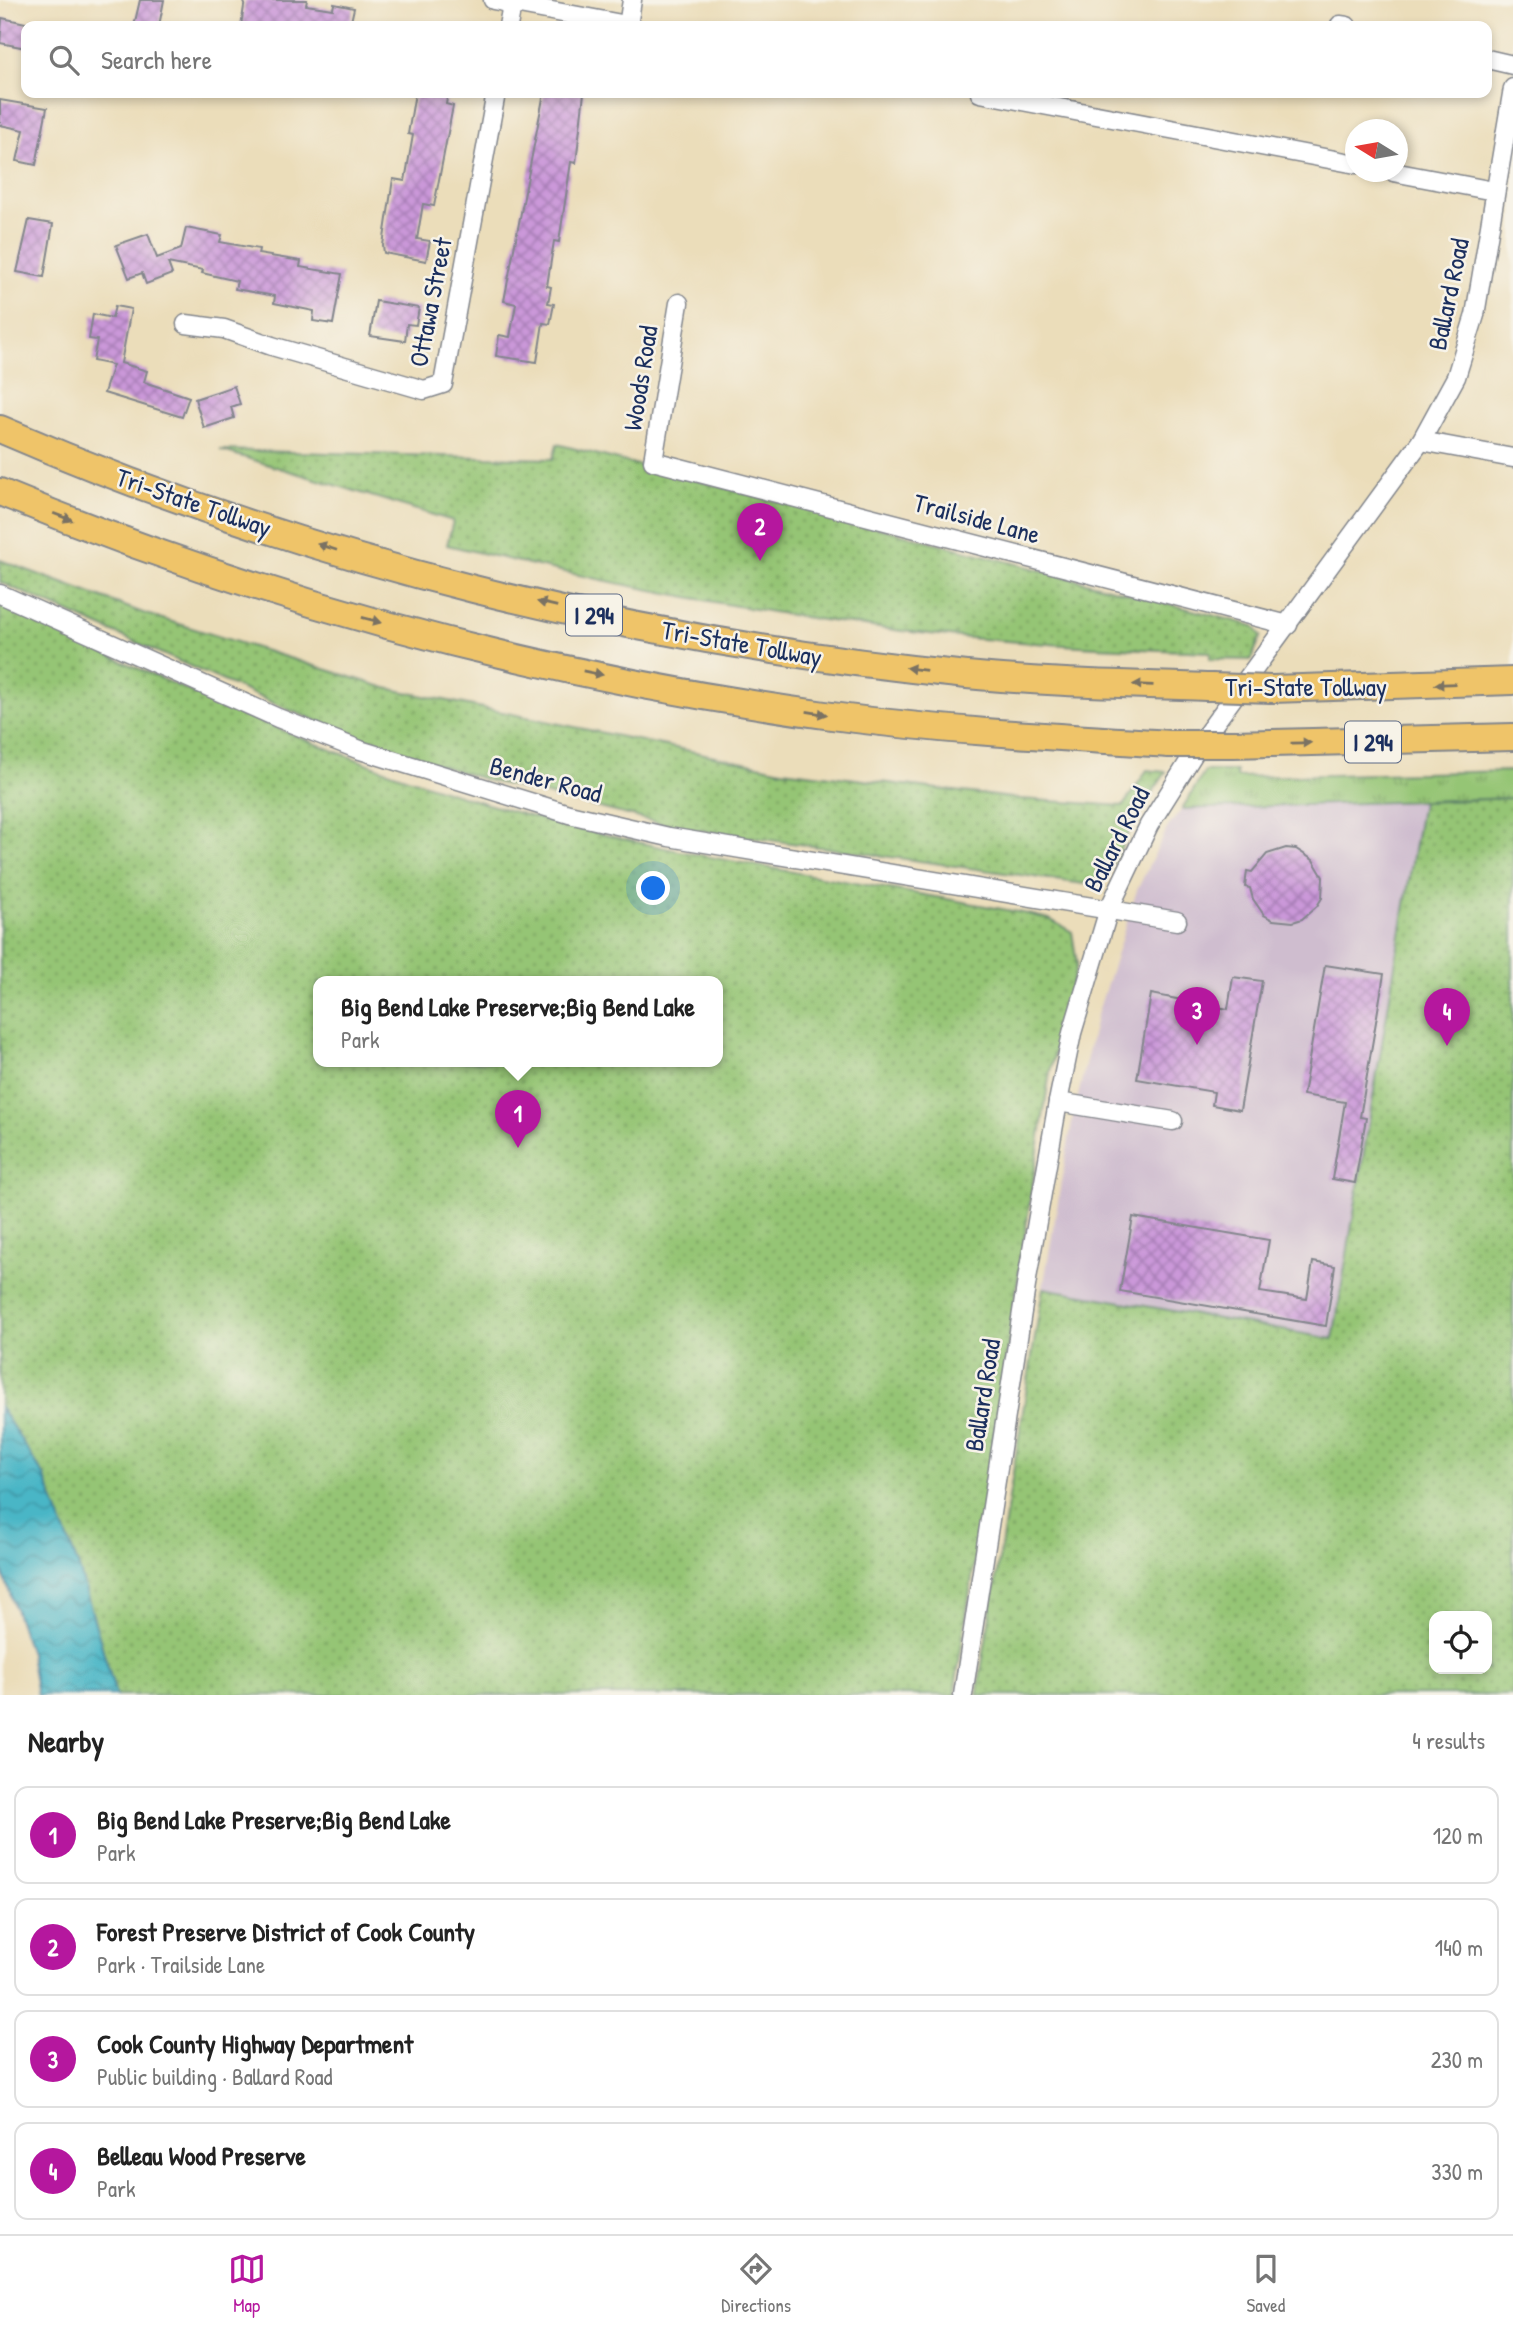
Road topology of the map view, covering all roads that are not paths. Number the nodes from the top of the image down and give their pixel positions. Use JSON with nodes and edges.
{"nodes":[{"id":1,"x":493,"y":0,"type":"edge"},
{"id":2,"x":632,"y":0,"type":"edge"},
{"id":3,"x":512,"y":5,"type":"junction"},
{"id":4,"x":509,"y":21,"type":"edge"},
{"id":5,"x":602,"y":21,"type":"edge"},
{"id":6,"x":630,"y":21,"type":"edge"},
{"id":7,"x":1492,"y":60,"type":"edge"},
{"id":8,"x":1513,"y":65,"type":"edge"},
{"id":9,"x":1513,"y":88,"type":"edge"},
{"id":10,"x":495,"y":98,"type":"edge"},
{"id":11,"x":1006,"y":98,"type":"edge"},
{"id":12,"x":1345,"y":162,"type":"edge"},
{"id":13,"x":1408,"y":175,"type":"edge"},
{"id":14,"x":1494,"y":191,"type":"junction"},
{"id":15,"x":679,"y":303,"type":"dead end"},
{"id":16,"x":186,"y":324,"type":"dead end"},
{"id":17,"x":0,"y":429,"type":"edge"},
{"id":18,"x":1420,"y":441,"type":"junction"},
{"id":19,"x":1513,"y":458,"type":"edge"},
{"id":20,"x":653,"y":461,"type":"joint"},
{"id":21,"x":0,"y":492,"type":"edge"},
{"id":22,"x":0,"y":594,"type":"edge"},
{"id":23,"x":1288,"y":625,"type":"junction"},
{"id":24,"x":1513,"y":681,"type":"edge"},
{"id":25,"x":1513,"y":737,"type":"edge"},
{"id":26,"x":1109,"y":909,"type":"junction"},
{"id":27,"x":1177,"y":921,"type":"dead end"},
{"id":28,"x":1058,"y":1101,"type":"junction"},
{"id":29,"x":1173,"y":1121,"type":"dead end"},
{"id":30,"x":963,"y":1695,"type":"edge"}],
"edges":[{"from":1,"to":3,"type":"street"},
{"from":2,"to":6,"type":"street"},
{"from":3,"to":4,"type":"street"},
{"from":3,"to":5,"type":"street"},
{"from":7,"to":8,"type":"street"},
{"from":9,"to":14,"type":"street","name":"Ballard Road"},
{"from":10,"to":16,"type":"street","name":"Ottawa Street"},
{"from":11,"to":12,"type":"street"},
{"from":13,"to":14,"type":"street"},
{"from":14,"to":18,"type":"street","name":"Ballard Road"},
{"from":15,"to":20,"type":"street","name":"Woods Road"},
{"from":24,"to":17,"type":"highway","name":"Tri-State Tollway","number":"I 294","one_way":true,"bridge":true},
{"from":18,"to":19,"type":"street"},
{"from":18,"to":23,"type":"street","name":"Ballard Road"},
{"from":20,"to":23,"type":"street","name":"Trailside Lane"},
{"from":21,"to":25,"type":"highway","number":"I 294","one_way":true,"bridge":true},
{"from":22,"to":26,"type":"street","name":"Bender Road"},
{"from":23,"to":26,"type":"street","name":"Ballard Road"},
{"from":26,"to":27,"type":"street","name":"Bender Road"},
{"from":26,"to":28,"type":"street","name":"Ballard Road"},
{"from":28,"to":29,"type":"street"},
{"from":28,"to":30,"type":"street","name":"Ballard Road"}]}
